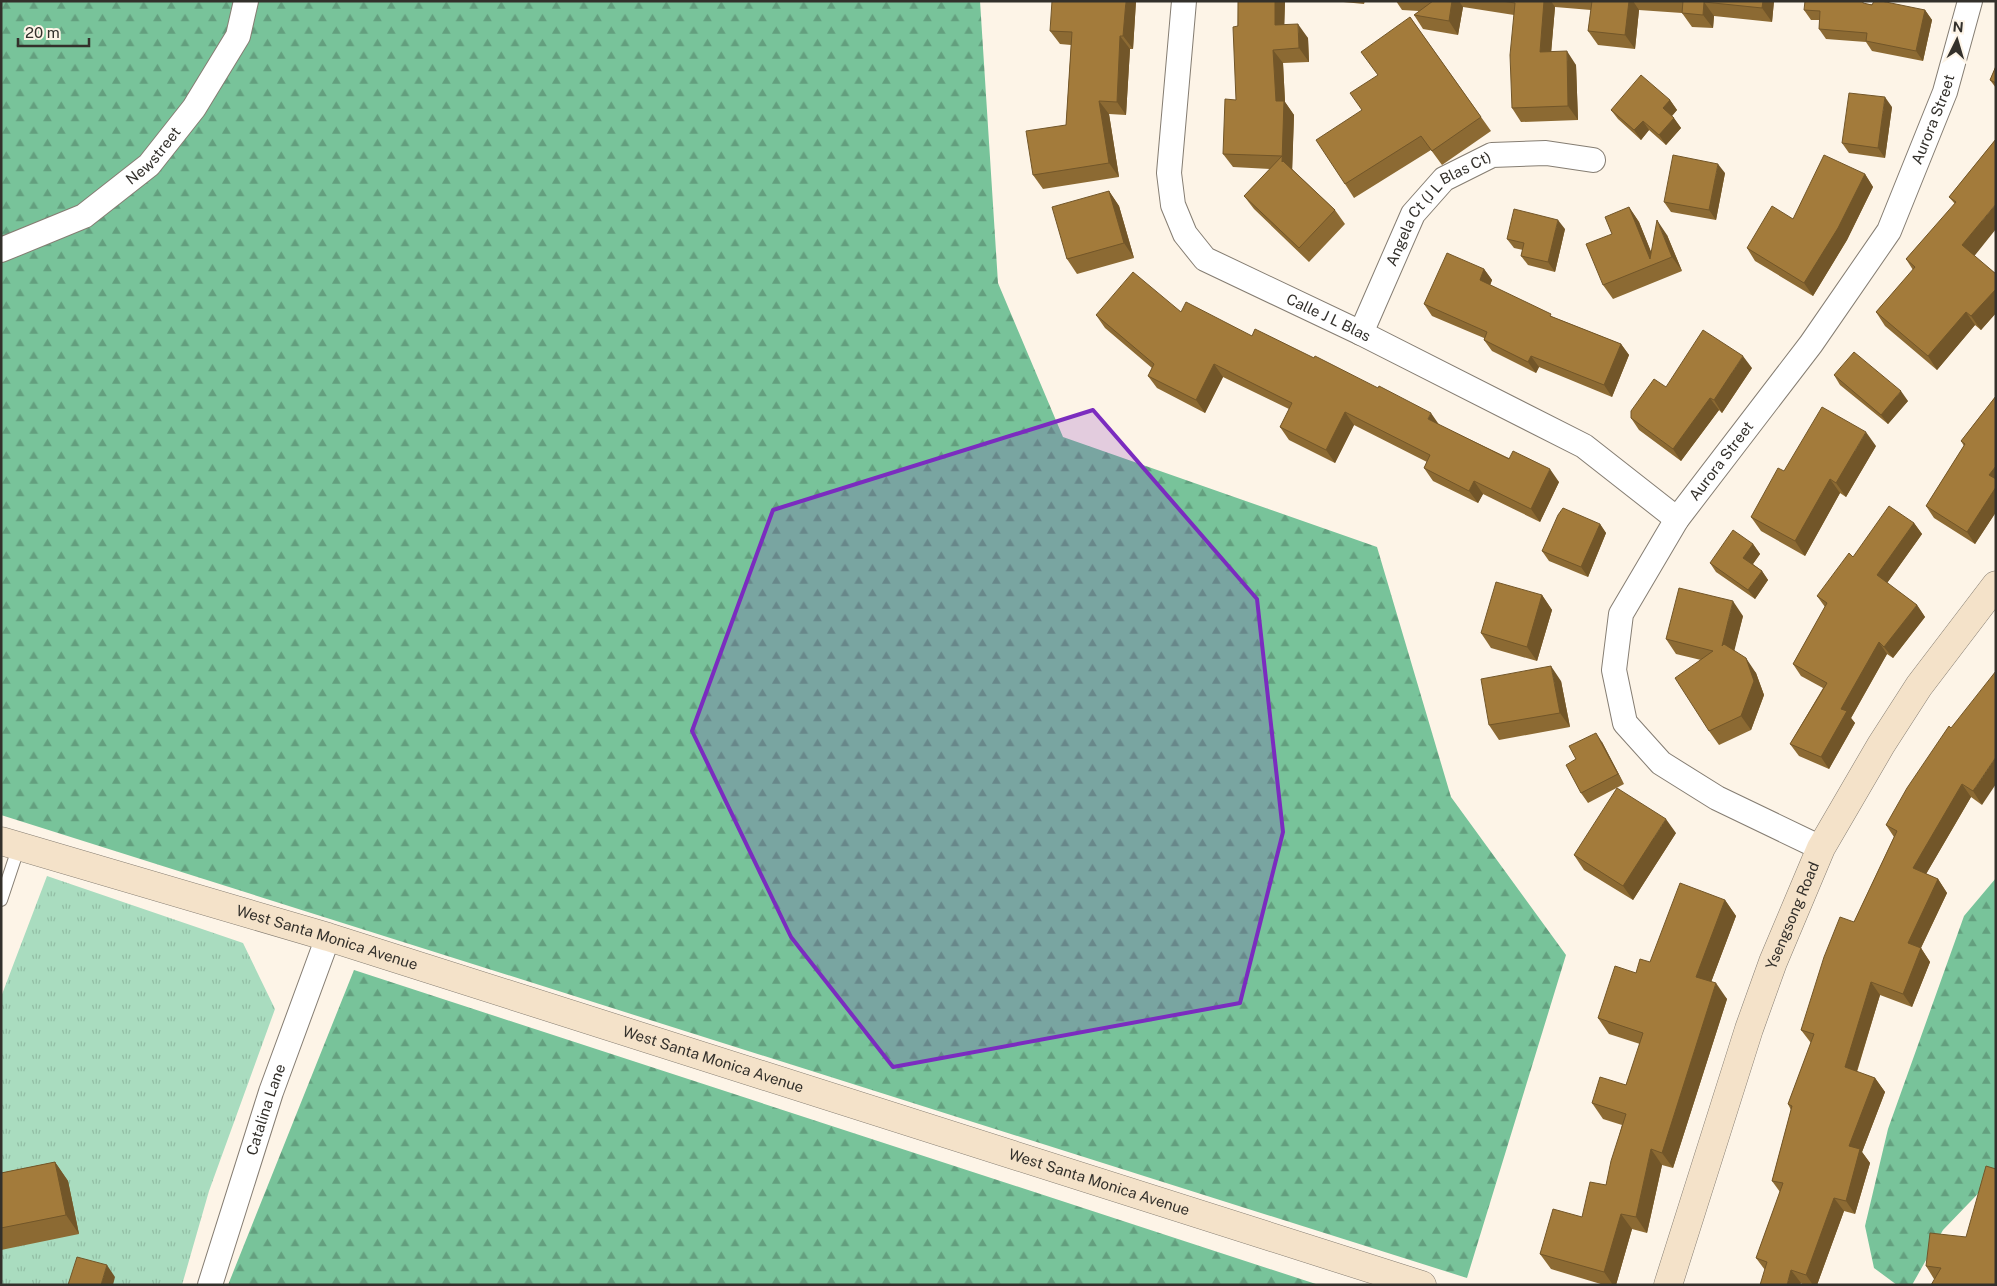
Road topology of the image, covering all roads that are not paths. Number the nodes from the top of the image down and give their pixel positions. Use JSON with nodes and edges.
{"nodes":[{"id":1,"x":246,"y":1,"type":"edge"},
{"id":2,"x":1184,"y":1,"type":"edge"},
{"id":3,"x":1970,"y":1,"type":"edge"},
{"id":4,"x":1593,"y":160,"type":"dead end"},
{"id":5,"x":1,"y":250,"type":"edge"},
{"id":6,"x":1361,"y":333,"type":"junction"},
{"id":7,"x":1677,"y":518,"type":"junction"},
{"id":8,"x":1996,"y":586,"type":"edge"},
{"id":9,"x":10,"y":843,"type":"edge"},
{"id":10,"x":1821,"y":848,"type":"junction"},
{"id":11,"x":1,"y":900,"type":"edge"},
{"id":12,"x":328,"y":937,"type":"junction"},
{"id":13,"x":210,"y":1285,"type":"edge"},
{"id":14,"x":1422,"y":1285,"type":"edge"},
{"id":15,"x":1668,"y":1285,"type":"edge"}],
"edges":[{"from":1,"to":5,"type":"street","name":"Newstreet"},
{"from":2,"to":6,"type":"street","name":"Calle J L Blas"},
{"from":3,"to":7,"type":"street","name":"Aurora Street"},
{"from":4,"to":6,"type":"street","name":"Angela Ct (J L Blas Ct)"},
{"from":6,"to":7,"type":"street","name":"Calle J L Blas"},
{"from":7,"to":10,"type":"street","name":"Aurora Street"},
{"from":8,"to":10,"type":"main road","name":"Ysengsong Road"},
{"from":9,"to":11,"type":"lane"},
{"from":9,"to":12,"type":"main road","name":"West Santa Monica Avenue"},
{"from":10,"to":15,"type":"main road","name":"Ysengsong Road"},
{"from":12,"to":13,"type":"street","name":"Catalina Lane"},
{"from":12,"to":14,"type":"main road","name":"West Santa Monica Avenue"}]}
